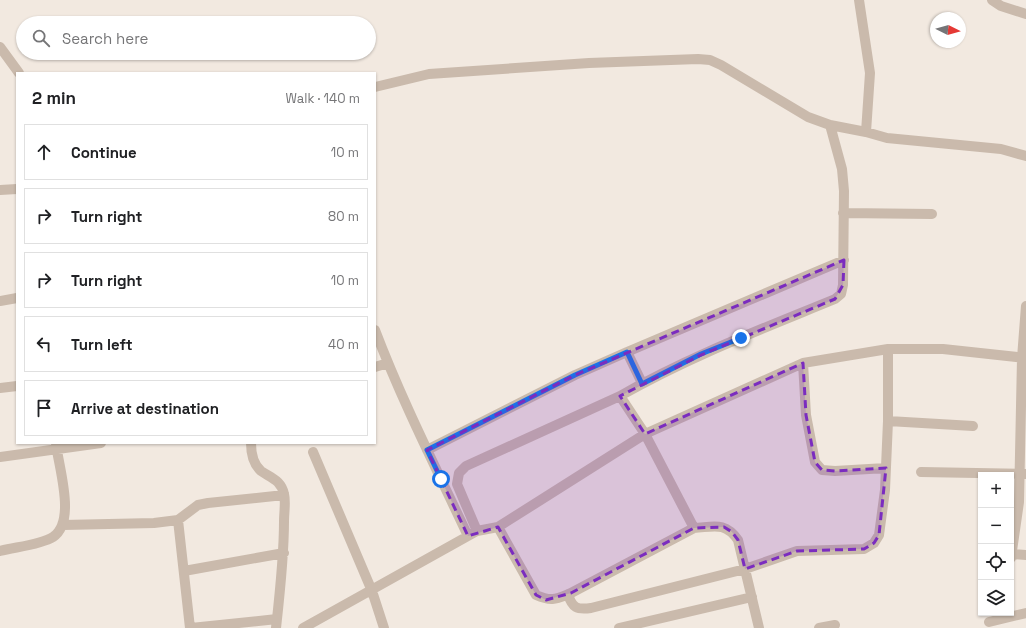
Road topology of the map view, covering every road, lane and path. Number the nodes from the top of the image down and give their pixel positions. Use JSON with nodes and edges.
{"nodes":[{"id":1,"x":859,"y":0,"type":"edge"},
{"id":2,"x":992,"y":0,"type":"edge"},
{"id":3,"x":1026,"y":14,"type":"edge"},
{"id":4,"x":0,"y":47,"type":"edge"},
{"id":5,"x":18,"y":72,"type":"edge"},
{"id":6,"x":376,"y":87,"type":"edge"},
{"id":7,"x":830,"y":125,"type":"junction"},
{"id":8,"x":866,"y":132,"type":"junction"},
{"id":9,"x":1026,"y":156,"type":"edge"},
{"id":10,"x":16,"y":189,"type":"edge"},
{"id":11,"x":0,"y":190,"type":"edge"},
{"id":12,"x":843,"y":213,"type":"junction"},
{"id":13,"x":932,"y":214,"type":"dead end"},
{"id":14,"x":844,"y":260,"type":"junction"},
{"id":15,"x":16,"y":298,"type":"edge"},
{"id":16,"x":0,"y":301,"type":"edge"},
{"id":17,"x":1026,"y":306,"type":"edge"},
{"id":18,"x":376,"y":333,"type":"edge"},
{"id":19,"x":888,"y":349,"type":"junction"},
{"id":20,"x":627,"y":352,"type":"junction"},
{"id":21,"x":1024,"y":358,"type":"edge"},
{"id":22,"x":388,"y":363,"type":"junction"},
{"id":23,"x":803,"y":363,"type":"junction"},
{"id":24,"x":376,"y":367,"type":"edge"},
{"id":25,"x":642,"y":384,"type":"junction"},
{"id":26,"x":16,"y":386,"type":"edge"},
{"id":27,"x":0,"y":388,"type":"edge"},
{"id":28,"x":1024,"y":388,"type":"edge"},
{"id":29,"x":620,"y":396,"type":"junction"},
{"id":30,"x":888,"y":421,"type":"junction"},
{"id":31,"x":973,"y":426,"type":"dead end"},
{"id":32,"x":1023,"y":432,"type":"edge"},
{"id":33,"x":645,"y":434,"type":"junction"},
{"id":34,"x":85,"y":444,"type":"edge"},
{"id":35,"x":251,"y":444,"type":"edge"},
{"id":36,"x":56,"y":446,"type":"edge"},
{"id":37,"x":427,"y":450,"type":"junction"},
{"id":38,"x":313,"y":452,"type":"dead end"},
{"id":39,"x":0,"y":457,"type":"edge"},
{"id":40,"x":886,"y":468,"type":"junction"},
{"id":41,"x":921,"y":472,"type":"dead end"},
{"id":42,"x":1023,"y":474,"type":"edge"},
{"id":43,"x":284,"y":495,"type":"junction"},
{"id":44,"x":178,"y":520,"type":"junction"},
{"id":45,"x":63,"y":525,"type":"junction"},
{"id":46,"x":498,"y":527,"type":"junction"},
{"id":47,"x":694,"y":528,"type":"junction"},
{"id":48,"x":473,"y":534,"type":"junction"},
{"id":49,"x":1014,"y":544,"type":"edge"},
{"id":50,"x":0,"y":551,"type":"edge"},
{"id":51,"x":284,"y":553,"type":"junction"},
{"id":52,"x":1026,"y":555,"type":"edge"},
{"id":53,"x":1014,"y":556,"type":"edge"},
{"id":54,"x":745,"y":569,"type":"junction"},
{"id":55,"x":184,"y":571,"type":"junction"},
{"id":56,"x":372,"y":591,"type":"junction"},
{"id":57,"x":568,"y":594,"type":"junction"},
{"id":58,"x":752,"y":598,"type":"junction"},
{"id":59,"x":1026,"y":613,"type":"edge"},
{"id":60,"x":990,"y":621,"type":"edge"},
{"id":61,"x":276,"y":624,"type":"edge"},
{"id":62,"x":835,"y":626,"type":"dead end"},
{"id":63,"x":190,"y":628,"type":"edge"},
{"id":64,"x":303,"y":628,"type":"edge"},
{"id":65,"x":384,"y":628,"type":"edge"},
{"id":66,"x":619,"y":628,"type":"edge"},
{"id":67,"x":759,"y":628,"type":"edge"},
{"id":68,"x":819,"y":628,"type":"edge"}],
"edges":[{"from":1,"to":8,"type":"street"},
{"from":2,"to":3,"type":"street"},
{"from":4,"to":5,"type":"street"},
{"from":6,"to":7,"type":"street"},
{"from":7,"to":8,"type":"street"},
{"from":7,"to":12,"type":"street"},
{"from":8,"to":9,"type":"street"},
{"from":10,"to":11,"type":"street"},
{"from":12,"to":13,"type":"street"},
{"from":12,"to":14,"type":"street"},
{"from":14,"to":20,"type":"street"},
{"from":14,"to":25,"type":"street"},
{"from":15,"to":16,"type":"street"},
{"from":17,"to":21,"type":"street"},
{"from":18,"to":22,"type":"street"},
{"from":19,"to":21,"type":"street"},
{"from":19,"to":23,"type":"street"},
{"from":19,"to":30,"type":"street"},
{"from":20,"to":25,"type":"street"},
{"from":20,"to":37,"type":"street"},
{"from":21,"to":28,"type":"street"},
{"from":22,"to":24,"type":"street"},
{"from":22,"to":37,"type":"street"},
{"from":23,"to":33,"type":"street"},
{"from":23,"to":40,"type":"street"},
{"from":25,"to":29,"type":"street"},
{"from":26,"to":27,"type":"street"},
{"from":28,"to":32,"type":"street"},
{"from":29,"to":33,"type":"street"},
{"from":29,"to":48,"type":"street"},
{"from":30,"to":31,"type":"street"},
{"from":30,"to":40,"type":"street"},
{"from":32,"to":42,"type":"street"},
{"from":33,"to":46,"type":"street"},
{"from":33,"to":47,"type":"street"},
{"from":34,"to":36,"type":"street"},
{"from":35,"to":43,"type":"street"},
{"from":36,"to":39,"type":"street"},
{"from":36,"to":45,"type":"street"},
{"from":37,"to":48,"type":"street"},
{"from":38,"to":56,"type":"street"},
{"from":40,"to":54,"type":"street"},
{"from":41,"to":42,"type":"street"},
{"from":42,"to":49,"type":"street"},
{"from":43,"to":44,"type":"street"},
{"from":43,"to":51,"type":"street"},
{"from":44,"to":45,"type":"street"},
{"from":44,"to":55,"type":"street"},
{"from":45,"to":50,"type":"street"},
{"from":46,"to":48,"type":"street"},
{"from":46,"to":57,"type":"street"},
{"from":47,"to":54,"type":"street"},
{"from":47,"to":57,"type":"street"},
{"from":48,"to":56,"type":"street"},
{"from":51,"to":55,"type":"street"},
{"from":51,"to":61,"type":"street"},
{"from":52,"to":53,"type":"street"},
{"from":54,"to":57,"type":"street"},
{"from":54,"to":58,"type":"street"},
{"from":55,"to":63,"type":"street"},
{"from":56,"to":64,"type":"street"},
{"from":56,"to":65,"type":"street"},
{"from":58,"to":66,"type":"street"},
{"from":58,"to":67,"type":"street"},
{"from":59,"to":60,"type":"street"},
{"from":61,"to":63,"type":"street"},
{"from":62,"to":68,"type":"street"}]}
